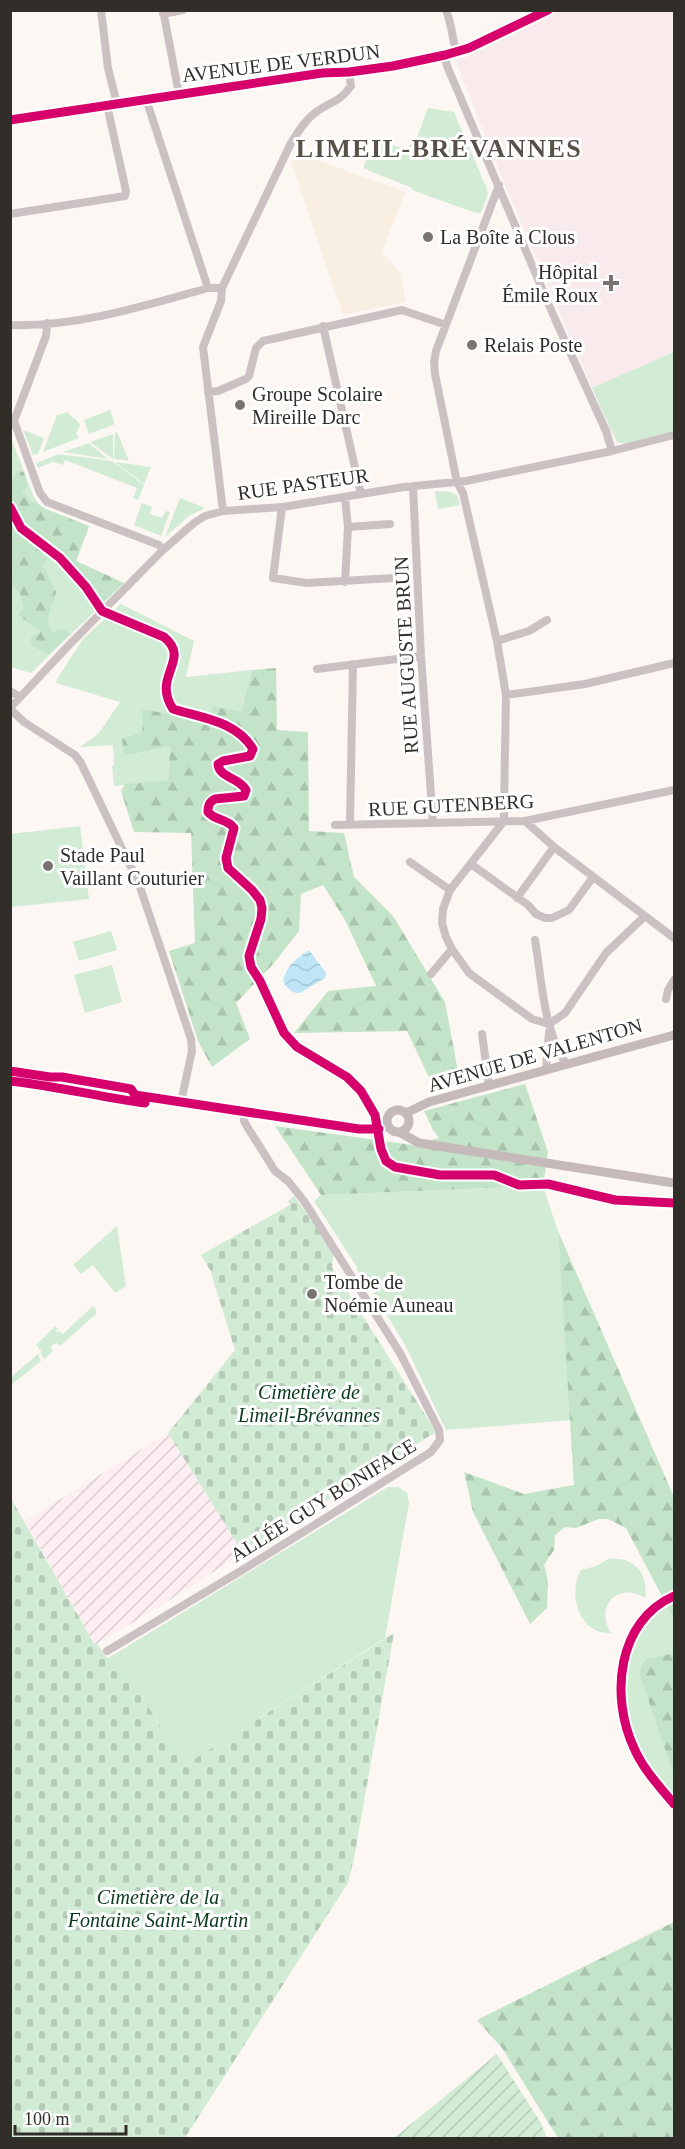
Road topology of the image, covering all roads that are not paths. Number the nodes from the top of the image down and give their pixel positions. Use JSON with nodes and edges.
{"nodes":[{"id":1,"x":102,"y":10,"type":"edge"},
{"id":2,"x":183,"y":10,"type":"edge"},
{"id":3,"x":446,"y":10,"type":"edge"},
{"id":4,"x":548,"y":10,"type":"edge"},
{"id":5,"x":163,"y":12,"type":"edge"},
{"id":6,"x":456,"y":51,"type":"junction"},
{"id":7,"x":445,"y":55,"type":"junction"},
{"id":8,"x":349,"y":72,"type":"junction"},
{"id":9,"x":179,"y":94,"type":"junction"},
{"id":10,"x":146,"y":99,"type":"junction"},
{"id":11,"x":117,"y":104,"type":"junction"},
{"id":12,"x":107,"y":105,"type":"junction"},
{"id":13,"x":10,"y":120,"type":"edge"},
{"id":14,"x":499,"y":185,"type":"junction"},
{"id":15,"x":10,"y":214,"type":"edge"},
{"id":16,"x":208,"y":288,"type":"junction"},
{"id":17,"x":222,"y":288,"type":"junction"},
{"id":18,"x":47,"y":323,"type":"junction"},
{"id":19,"x":10,"y":325,"type":"edge"},
{"id":20,"x":446,"y":325,"type":"junction"},
{"id":21,"x":323,"y":326,"type":"junction"},
{"id":22,"x":208,"y":392,"type":"junction"},
{"id":23,"x":675,"y":435,"type":"edge"},
{"id":24,"x":612,"y":451,"type":"junction"},
{"id":25,"x":457,"y":482,"type":"junction"},
{"id":26,"x":413,"y":486,"type":"junction"},
{"id":27,"x":361,"y":494,"type":"junction"},
{"id":28,"x":345,"y":496,"type":"junction"},
{"id":29,"x":282,"y":507,"type":"junction"},
{"id":30,"x":223,"y":511,"type":"junction"},
{"id":31,"x":390,"y":524,"type":"dead end"},
{"id":32,"x":348,"y":527,"type":"junction"},
{"id":33,"x":163,"y":550,"type":"junction"},
{"id":34,"x":393,"y":578,"type":"dead end"},
{"id":35,"x":345,"y":582,"type":"junction"},
{"id":36,"x":548,"y":620,"type":"dead end"},
{"id":37,"x":497,"y":642,"type":"junction"},
{"id":38,"x":421,"y":656,"type":"junction"},
{"id":39,"x":675,"y":663,"type":"edge"},
{"id":40,"x":353,"y":664,"type":"junction"},
{"id":41,"x":316,"y":669,"type":"dead end"},
{"id":42,"x":10,"y":692,"type":"edge"},
{"id":43,"x":506,"y":695,"type":"junction"},
{"id":44,"x":20,"y":697,"type":"junction"},
{"id":45,"x":10,"y":709,"type":"edge"},
{"id":46,"x":675,"y":790,"type":"edge"},
{"id":47,"x":504,"y":821,"type":"junction"},
{"id":48,"x":525,"y":821,"type":"junction"},
{"id":49,"x":433,"y":823,"type":"junction"},
{"id":50,"x":350,"y":824,"type":"junction"},
{"id":51,"x":335,"y":825,"type":"dead end"},
{"id":52,"x":554,"y":847,"type":"junction"},
{"id":53,"x":410,"y":862,"type":"dead end"},
{"id":54,"x":471,"y":864,"type":"junction"},
{"id":55,"x":593,"y":877,"type":"junction"},
{"id":56,"x":450,"y":890,"type":"junction"},
{"id":57,"x":517,"y":898,"type":"junction"},
{"id":58,"x":645,"y":916,"type":"junction"},
{"id":59,"x":675,"y":938,"type":"edge"},
{"id":60,"x":535,"y":940,"type":"dead end"},
{"id":61,"x":452,"y":949,"type":"junction"},
{"id":62,"x":431,"y":974,"type":"dead end"},
{"id":63,"x":675,"y":980,"type":"edge"},
{"id":64,"x":666,"y":999,"type":"dead end"},
{"id":65,"x":549,"y":1024,"type":"junction"},
{"id":66,"x":482,"y":1034,"type":"dead end"},
{"id":67,"x":675,"y":1035,"type":"edge"},
{"id":68,"x":566,"y":1064,"type":"junction"},
{"id":69,"x":546,"y":1070,"type":"junction"},
{"id":70,"x":11,"y":1074,"type":"edge"},
{"id":71,"x":489,"y":1085,"type":"junction"},
{"id":72,"x":181,"y":1102,"type":"junction"},
{"id":73,"x":245,"y":1112,"type":"junction"},
{"id":74,"x":406,"y":1113,"type":"junction"},
{"id":75,"x":388,"y":1126,"type":"junction"},
{"id":76,"x":403,"y":1129,"type":"junction"},
{"id":77,"x":675,"y":1183,"type":"edge"},
{"id":78,"x":107,"y":1651,"type":"dead end"}],
"edges":[{"from":1,"to":11,"type":"street"},
{"from":2,"to":5,"type":"street"},
{"from":3,"to":6,"type":"street"},
{"from":4,"to":6,"type":"street","name":"AVENUE DE VERDUN"},
{"from":5,"to":9,"type":"street"},
{"from":6,"to":7,"type":"street","name":"AVENUE DE VERDUN"},
{"from":7,"to":8,"type":"street","name":"AVENUE DE VERDUN"},
{"from":7,"to":14,"type":"street"},
{"from":8,"to":9,"type":"street","name":"AVENUE DE VERDUN"},
{"from":8,"to":17,"type":"street"},
{"from":9,"to":10,"type":"street","name":"AVENUE DE VERDUN"},
{"from":10,"to":11,"type":"street","name":"AVENUE DE VERDUN"},
{"from":10,"to":16,"type":"street"},
{"from":11,"to":12,"type":"street","name":"AVENUE DE VERDUN"},
{"from":12,"to":13,"type":"street","name":"AVENUE DE VERDUN"},
{"from":12,"to":15,"type":"street"},
{"from":14,"to":20,"type":"street"},
{"from":14,"to":24,"type":"street"},
{"from":16,"to":17,"type":"street"},
{"from":16,"to":18,"type":"street"},
{"from":17,"to":22,"type":"street"},
{"from":18,"to":19,"type":"street"},
{"from":18,"to":33,"type":"street"},
{"from":20,"to":21,"type":"street"},
{"from":20,"to":25,"type":"street"},
{"from":21,"to":22,"type":"street"},
{"from":21,"to":27,"type":"street"},
{"from":22,"to":30,"type":"street"},
{"from":23,"to":24,"type":"street","name":"RUE PASTEUR"},
{"from":24,"to":25,"type":"street","name":"RUE PASTEUR"},
{"from":25,"to":26,"type":"street","name":"RUE PASTEUR"},
{"from":25,"to":37,"type":"street"},
{"from":26,"to":27,"type":"street","name":"RUE PASTEUR"},
{"from":26,"to":38,"type":"street","name":"RUE AUGUSTE BRUN"},
{"from":27,"to":28,"type":"street","name":"RUE PASTEUR"},
{"from":28,"to":29,"type":"street","name":"RUE PASTEUR"},
{"from":28,"to":32,"type":"street"},
{"from":29,"to":30,"type":"street","name":"RUE PASTEUR"},
{"from":29,"to":35,"type":"street"},
{"from":30,"to":33,"type":"street","name":"RUE PASTEUR"},
{"from":31,"to":32,"type":"street"},
{"from":32,"to":35,"type":"street"},
{"from":33,"to":44,"type":"street","name":"RUE PASTEUR"},
{"from":34,"to":35,"type":"street"},
{"from":36,"to":37,"type":"street"},
{"from":37,"to":43,"type":"street"},
{"from":38,"to":40,"type":"street"},
{"from":38,"to":49,"type":"street","name":"RUE AUGUSTE BRUN"},
{"from":39,"to":43,"type":"street"},
{"from":40,"to":41,"type":"street"},
{"from":40,"to":50,"type":"street"},
{"from":42,"to":44,"type":"street"},
{"from":43,"to":47,"type":"street"},
{"from":44,"to":45,"type":"street","name":"RUE PASTEUR"},
{"from":45,"to":72,"type":"street"},
{"from":46,"to":48,"type":"street","name":"RUE GUTENBERG"},
{"from":47,"to":48,"type":"street","name":"RUE GUTENBERG"},
{"from":47,"to":49,"type":"street","name":"RUE GUTENBERG"},
{"from":47,"to":54,"type":"street"},
{"from":48,"to":52,"type":"street"},
{"from":49,"to":50,"type":"street","name":"RUE GUTENBERG"},
{"from":50,"to":51,"type":"street","name":"RUE GUTENBERG"},
{"from":52,"to":55,"type":"street"},
{"from":52,"to":57,"type":"street"},
{"from":53,"to":56,"type":"street"},
{"from":54,"to":56,"type":"street"},
{"from":54,"to":57,"type":"street"},
{"from":55,"to":57,"type":"street"},
{"from":55,"to":58,"type":"street"},
{"from":56,"to":61,"type":"street"},
{"from":58,"to":59,"type":"street"},
{"from":58,"to":65,"type":"street"},
{"from":60,"to":65,"type":"street"},
{"from":61,"to":62,"type":"street"},
{"from":61,"to":65,"type":"street"},
{"from":63,"to":64,"type":"street"},
{"from":65,"to":68,"type":"street"},
{"from":65,"to":69,"type":"street"},
{"from":66,"to":71,"type":"street"},
{"from":67,"to":68,"type":"main road","name":"AVENUE DE VALENTON"},
{"from":68,"to":69,"type":"main road","name":"AVENUE DE VALENTON"},
{"from":69,"to":71,"type":"main road","name":"AVENUE DE VALENTON"},
{"from":70,"to":72,"type":"main road"},
{"from":71,"to":74,"type":"main road","name":"AVENUE DE VALENTON"},
{"from":72,"to":73,"type":"main road"},
{"from":73,"to":75,"type":"main road"},
{"from":73,"to":78,"type":"street","name":"ALLÉE GUY BONIFACE"},
{"from":74,"to":75,"type":"main road"},
{"from":74,"to":76,"type":"main road"},
{"from":75,"to":76,"type":"main road"},
{"from":76,"to":77,"type":"main road"}]}
